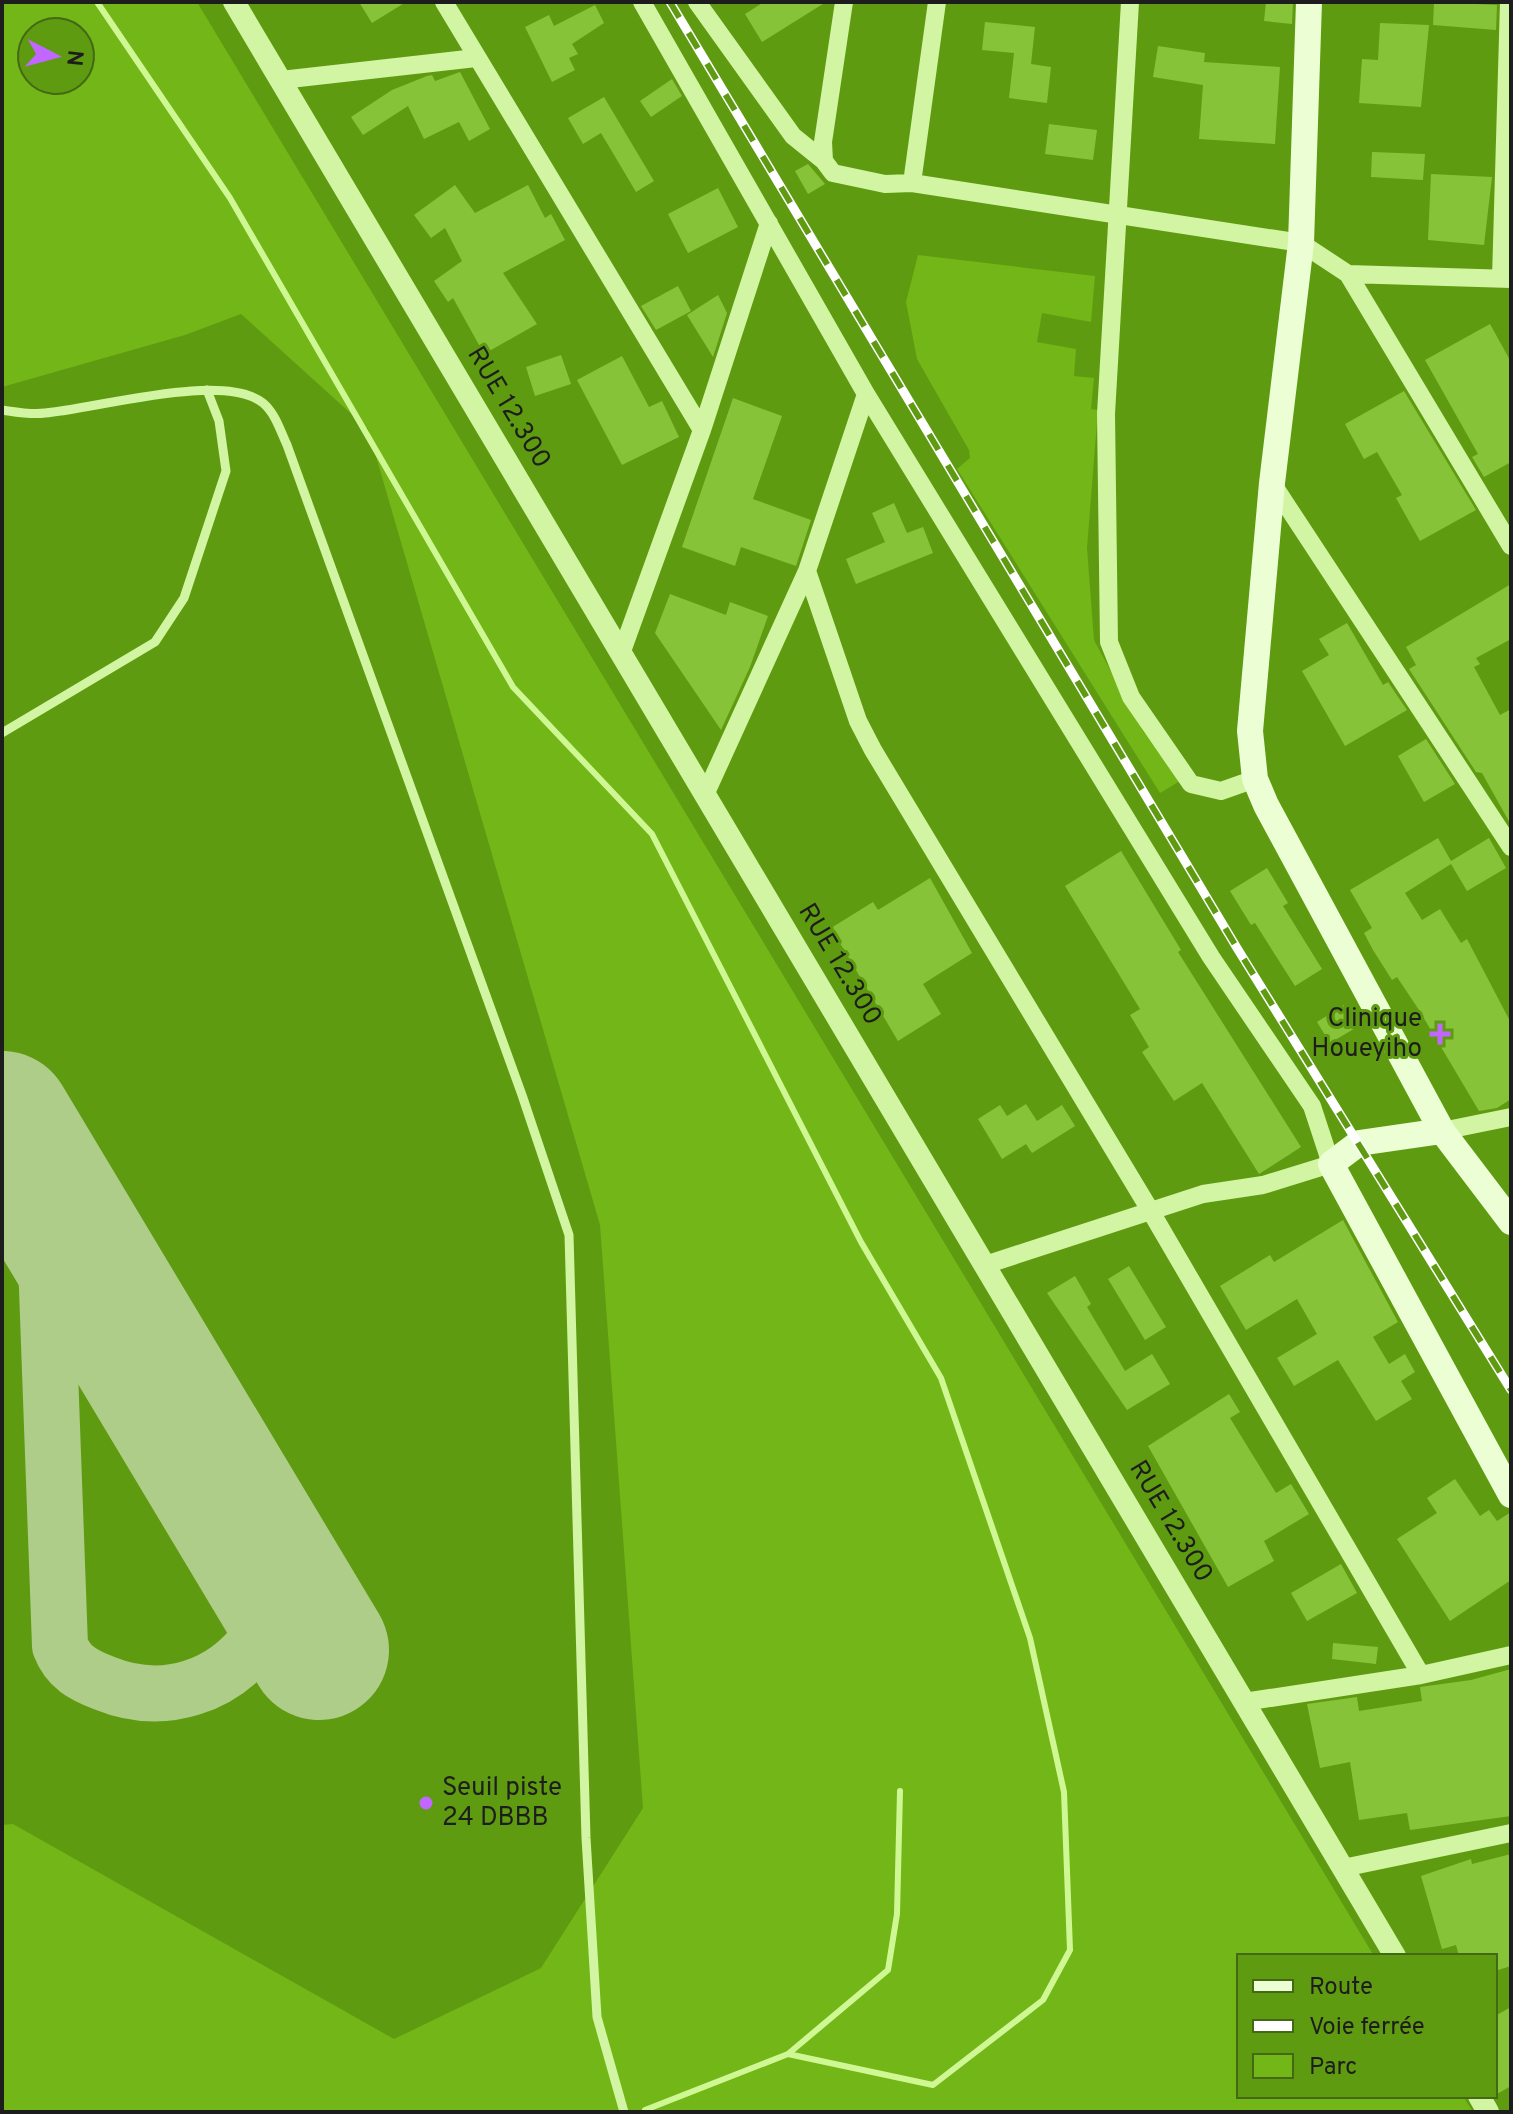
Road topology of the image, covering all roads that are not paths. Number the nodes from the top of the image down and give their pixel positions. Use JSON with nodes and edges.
{"nodes":[{"id":1,"x":234,"y":2,"type":"edge"},
{"id":2,"x":444,"y":2,"type":"edge"},
{"id":3,"x":642,"y":2,"type":"edge"},
{"id":4,"x":697,"y":2,"type":"edge"},
{"id":5,"x":844,"y":2,"type":"edge"},
{"id":6,"x":937,"y":2,"type":"edge"},
{"id":7,"x":1130,"y":2,"type":"edge"},
{"id":8,"x":1309,"y":2,"type":"edge"},
{"id":9,"x":1509,"y":2,"type":"edge"},
{"id":10,"x":476,"y":58,"type":"junction"},
{"id":11,"x":281,"y":80,"type":"junction"},
{"id":12,"x":824,"y":161,"type":"junction"},
{"id":13,"x":912,"y":183,"type":"junction"},
{"id":14,"x":1117,"y":217,"type":"junction"},
{"id":15,"x":769,"y":223,"type":"junction"},
{"id":16,"x":1301,"y":243,"type":"junction"},
{"id":17,"x":1348,"y":274,"type":"junction"},
{"id":18,"x":1506,"y":279,"type":"edge"},
{"id":19,"x":207,"y":390,"type":"junction"},
{"id":20,"x":866,"y":394,"type":"junction"},
{"id":21,"x":2,"y":410,"type":"edge"},
{"id":22,"x":702,"y":430,"type":"junction"},
{"id":23,"x":1272,"y":483,"type":"junction"},
{"id":24,"x":1511,"y":546,"type":"edge"},
{"id":25,"x":807,"y":571,"type":"junction"},
{"id":26,"x":621,"y":654,"type":"junction"},
{"id":27,"x":2,"y":733,"type":"edge"},
{"id":28,"x":1255,"y":779,"type":"junction"},
{"id":29,"x":705,"y":795,"type":"junction"},
{"id":30,"x":1511,"y":847,"type":"edge"},
{"id":31,"x":1511,"y":1117,"type":"edge"},
{"id":32,"x":1442,"y":1131,"type":"junction"},
{"id":33,"x":1331,"y":1164,"type":"junction"},
{"id":34,"x":1150,"y":1210,"type":"junction"},
{"id":35,"x":1511,"y":1222,"type":"edge"},
{"id":36,"x":985,"y":1265,"type":"junction"},
{"id":37,"x":1511,"y":1495,"type":"edge"},
{"id":38,"x":1511,"y":1655,"type":"edge"},
{"id":39,"x":1421,"y":1675,"type":"junction"},
{"id":40,"x":1244,"y":1702,"type":"junction"},
{"id":41,"x":1511,"y":1833,"type":"edge"},
{"id":42,"x":1343,"y":1868,"type":"junction"},
{"id":43,"x":1394,"y":1954,"type":"edge"},
{"id":44,"x":624,"y":2112,"type":"edge"}],
"edges":[{"from":1,"to":11,"type":"street","name":"RUE 12.300"},
{"from":2,"to":10,"type":"street"},
{"from":3,"to":15,"type":"street"},
{"from":4,"to":12,"type":"street"},
{"from":5,"to":12,"type":"street"},
{"from":6,"to":13,"type":"street"},
{"from":7,"to":14,"type":"street"},
{"from":8,"to":16,"type":"main road"},
{"from":9,"to":18,"type":"street"},
{"from":10,"to":11,"type":"street"},
{"from":10,"to":22,"type":"street"},
{"from":11,"to":26,"type":"street","name":"RUE 12.300"},
{"from":12,"to":13,"type":"street"},
{"from":13,"to":14,"type":"street"},
{"from":14,"to":16,"type":"street"},
{"from":14,"to":28,"type":"street"},
{"from":15,"to":20,"type":"street"},
{"from":15,"to":22,"type":"street"},
{"from":16,"to":17,"type":"street"},
{"from":16,"to":23,"type":"main road"},
{"from":17,"to":18,"type":"street"},
{"from":17,"to":24,"type":"street"},
{"from":19,"to":21,"type":"lane"},
{"from":19,"to":27,"type":"lane"},
{"from":19,"to":44,"type":"lane"},
{"from":20,"to":25,"type":"street"},
{"from":20,"to":33,"type":"street"},
{"from":22,"to":26,"type":"street"},
{"from":23,"to":28,"type":"main road"},
{"from":23,"to":30,"type":"street"},
{"from":25,"to":29,"type":"street"},
{"from":25,"to":34,"type":"street"},
{"from":26,"to":29,"type":"street","name":"RUE 12.300"},
{"from":28,"to":32,"type":"main road"},
{"from":29,"to":36,"type":"street","name":"RUE 12.300"},
{"from":31,"to":32,"type":"street"},
{"from":32,"to":33,"type":"main road"},
{"from":32,"to":35,"type":"main road"},
{"from":33,"to":34,"type":"street"},
{"from":33,"to":37,"type":"main road"},
{"from":34,"to":36,"type":"street"},
{"from":34,"to":39,"type":"street"},
{"from":36,"to":40,"type":"street","name":"RUE 12.300"},
{"from":38,"to":39,"type":"street"},
{"from":39,"to":40,"type":"street"},
{"from":40,"to":42,"type":"street","name":"RUE 12.300"},
{"from":41,"to":42,"type":"street"},
{"from":42,"to":43,"type":"street","name":"RUE 12.300"}]}
